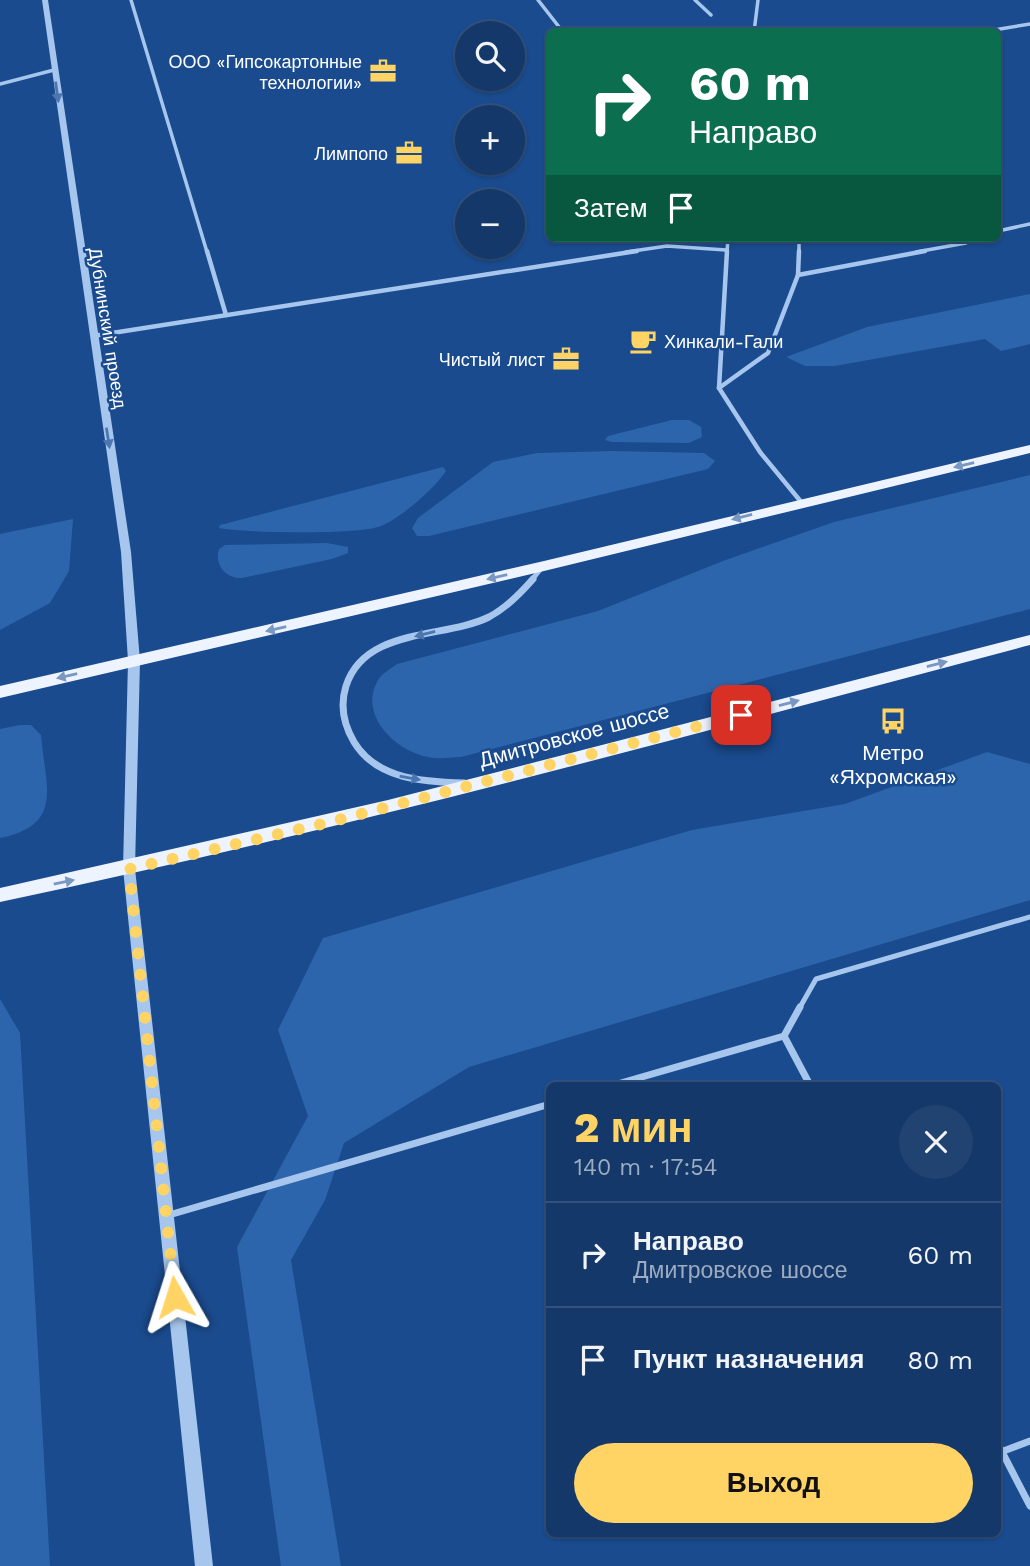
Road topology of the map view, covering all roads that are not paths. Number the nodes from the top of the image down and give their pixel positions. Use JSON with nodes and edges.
{"nodes":[{"id":1,"x":45,"y":0,"type":"edge"},
{"id":2,"x":131,"y":0,"type":"edge"},
{"id":3,"x":538,"y":0,"type":"edge"},
{"id":4,"x":695,"y":0,"type":"edge"},
{"id":5,"x":758,"y":0,"type":"edge"},
{"id":6,"x":711,"y":15,"type":"dead end"},
{"id":7,"x":1030,"y":24,"type":"edge"},
{"id":8,"x":560,"y":28,"type":"edge"},
{"id":9,"x":754,"y":28,"type":"edge"},
{"id":10,"x":1001,"y":29,"type":"edge"},
{"id":11,"x":54,"y":70,"type":"junction"},
{"id":12,"x":0,"y":85,"type":"edge"},
{"id":13,"x":1030,"y":224,"type":"edge"},
{"id":14,"x":1001,"y":230,"type":"edge"},
{"id":15,"x":668,"y":242,"type":"edge"},
{"id":16,"x":727,"y":242,"type":"edge"},
{"id":17,"x":799,"y":242,"type":"edge"},
{"id":18,"x":968,"y":242,"type":"edge"},
{"id":19,"x":667,"y":246,"type":"junction"},
{"id":20,"x":726,"y":250,"type":"junction"},
{"id":21,"x":798,"y":275,"type":"junction"},
{"id":22,"x":226,"y":316,"type":"junction"},
{"id":23,"x":93,"y":336,"type":"junction"},
{"id":24,"x":719,"y":388,"type":"junction"},
{"id":25,"x":1030,"y":449,"type":"edge"},
{"id":26,"x":802,"y":503,"type":"junction"},
{"id":27,"x":544,"y":566,"type":"junction"},
{"id":28,"x":1030,"y":640,"type":"edge"},
{"id":29,"x":134,"y":661,"type":"junction"},
{"id":30,"x":0,"y":692,"type":"edge"},
{"id":31,"x":480,"y":783,"type":"junction"},
{"id":32,"x":129,"y":869,"type":"junction"},
{"id":33,"x":0,"y":895,"type":"edge"},
{"id":34,"x":1030,"y":917,"type":"edge"},
{"id":35,"x":784,"y":1036,"type":"junction"},
{"id":36,"x":624,"y":1082,"type":"edge"},
{"id":37,"x":808,"y":1082,"type":"edge"},
{"id":38,"x":546,"y":1105,"type":"edge"},
{"id":39,"x":166,"y":1216,"type":"junction"},
{"id":40,"x":1030,"y":1441,"type":"edge"},
{"id":41,"x":1001,"y":1448,"type":"edge"},
{"id":42,"x":1001,"y":1452,"type":"edge"},
{"id":43,"x":1030,"y":1506,"type":"edge"},
{"id":44,"x":204,"y":1566,"type":"edge"}],
"edges":[{"from":1,"to":11,"type":"street","name":"Дубнинский проезд"},
{"from":2,"to":22,"type":"lane"},
{"from":3,"to":8,"type":"lane"},
{"from":4,"to":6,"type":"lane"},
{"from":5,"to":9,"type":"lane"},
{"from":7,"to":10,"type":"lane"},
{"from":11,"to":12,"type":"lane"},
{"from":11,"to":23,"type":"street","name":"Дубнинский проезд","one_way":true},
{"from":13,"to":14,"type":"lane"},
{"from":15,"to":19,"type":"lane"},
{"from":16,"to":20,"type":"lane"},
{"from":17,"to":21,"type":"lane"},
{"from":18,"to":21,"type":"lane"},
{"from":19,"to":20,"type":"lane"},
{"from":19,"to":22,"type":"lane"},
{"from":20,"to":24,"type":"lane"},
{"from":21,"to":24,"type":"lane"},
{"from":22,"to":23,"type":"lane"},
{"from":23,"to":29,"type":"street","name":"Дубнинский проезд","one_way":true},
{"from":24,"to":26,"type":"lane"},
{"from":25,"to":26,"type":"main road","one_way":true},
{"from":26,"to":27,"type":"main road","one_way":true},
{"from":27,"to":29,"type":"main road","one_way":true},
{"from":27,"to":31,"type":"street","one_way":true},
{"from":31,"to":28,"type":"main road","name":"Дмитровское шоссе","one_way":true},
{"from":29,"to":30,"type":"main road","one_way":true},
{"from":29,"to":32,"type":"street"},
{"from":31,"to":32,"type":"main road","name":"Дмитровское шоссе"},
{"from":33,"to":32,"type":"main road","name":"Дмитровское шоссе","one_way":true},
{"from":32,"to":39,"type":"street"},
{"from":34,"to":35,"type":"lane"},
{"from":35,"to":36,"type":"lane"},
{"from":35,"to":37,"type":"lane"},
{"from":38,"to":39,"type":"lane"},
{"from":39,"to":44,"type":"street"},
{"from":40,"to":41,"type":"lane"},
{"from":42,"to":43,"type":"lane"}]}
